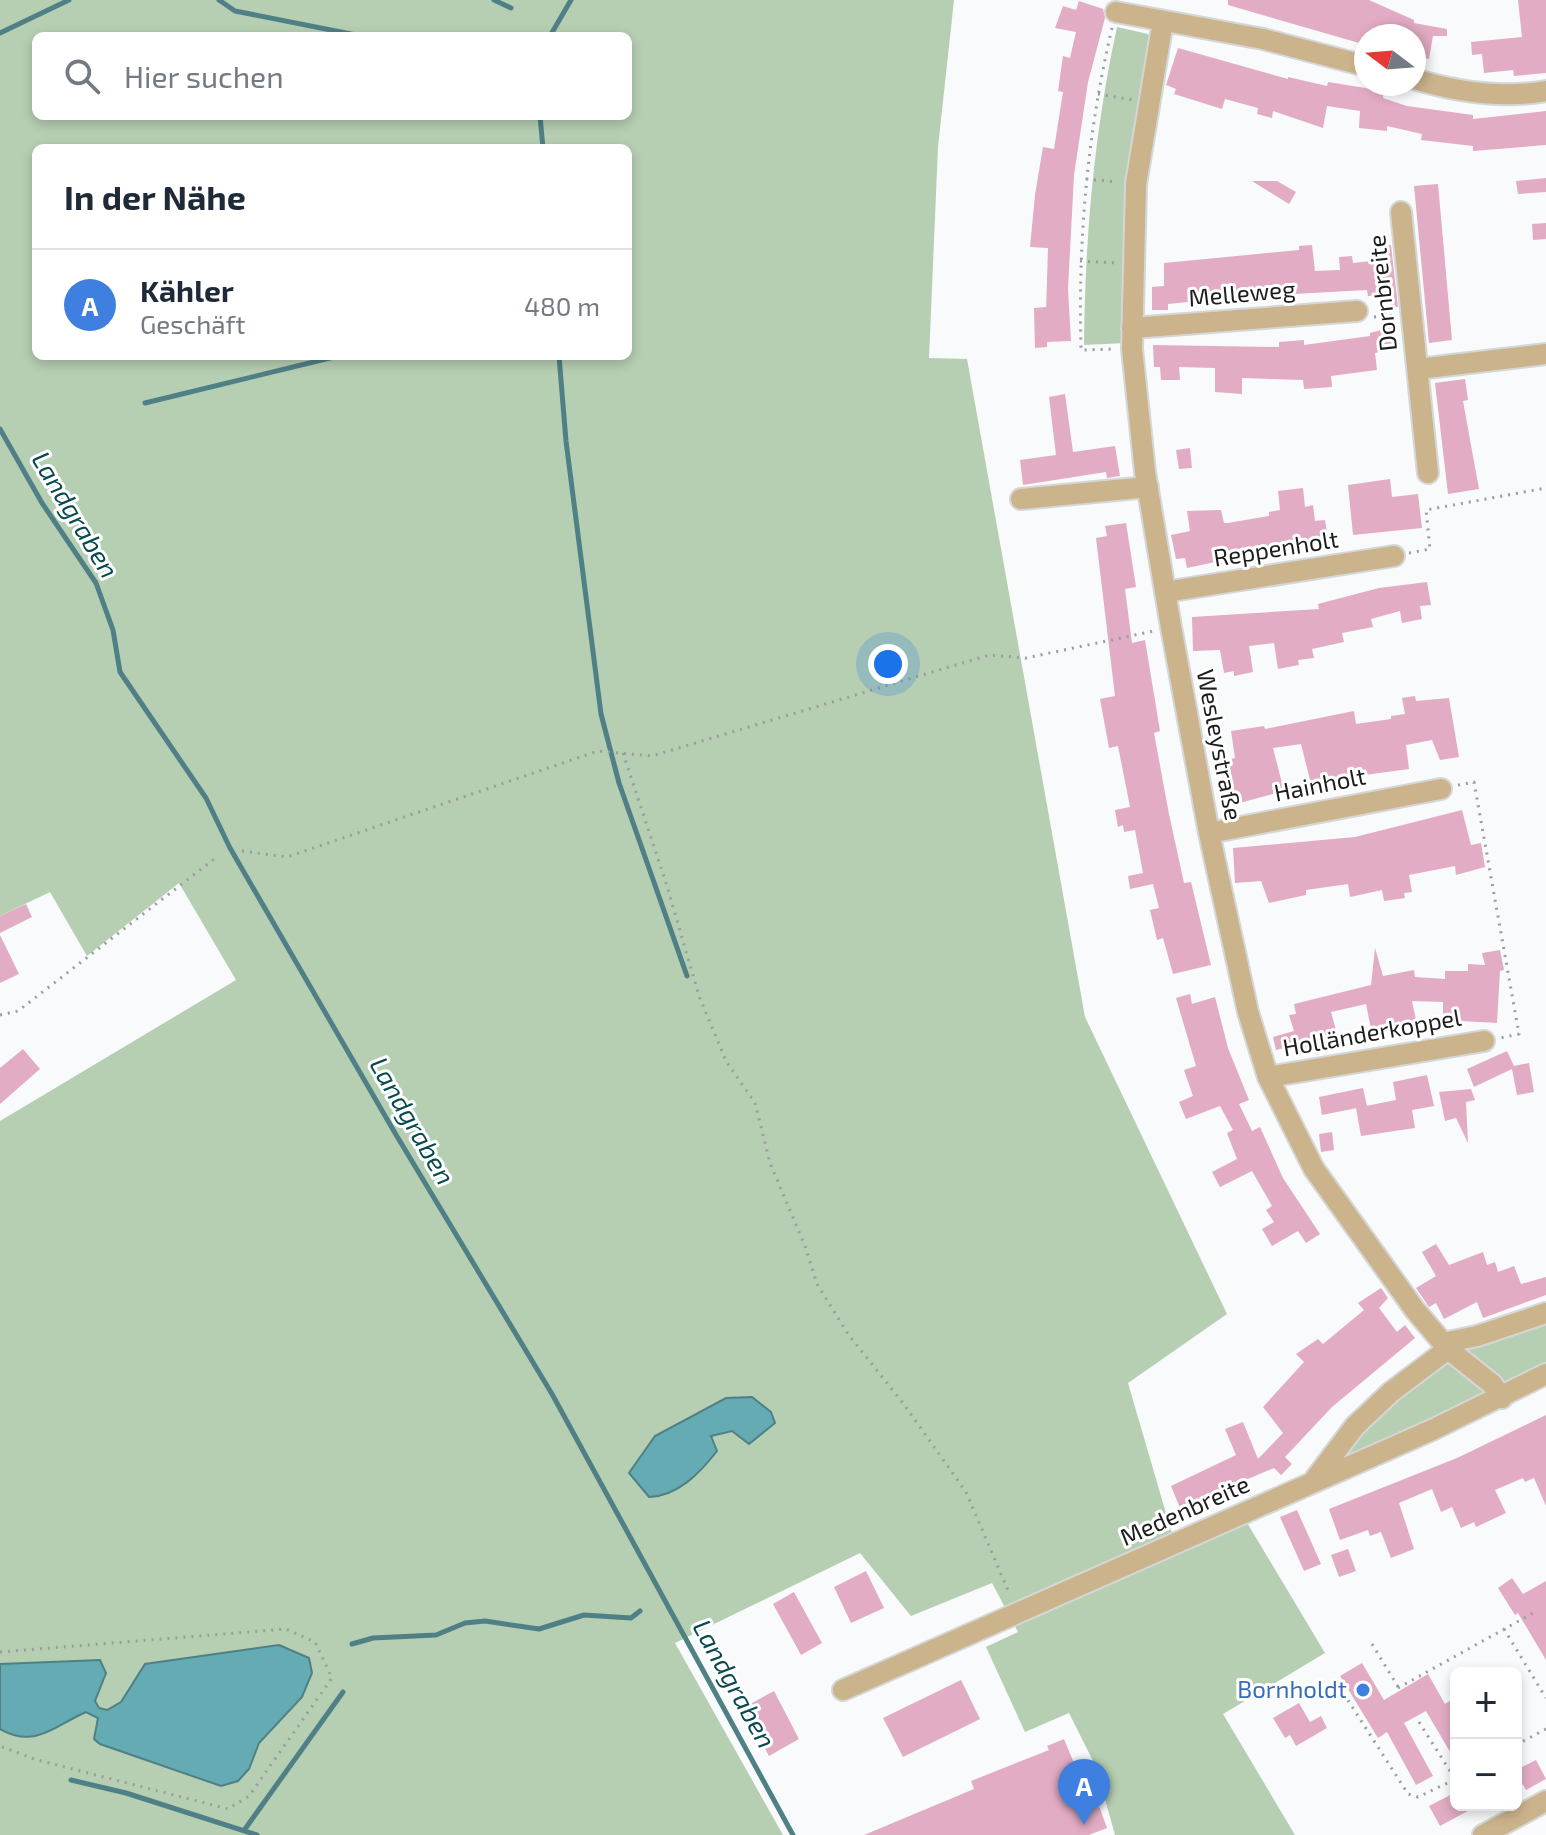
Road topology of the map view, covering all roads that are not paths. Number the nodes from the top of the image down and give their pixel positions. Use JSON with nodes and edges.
{"nodes":[{"id":1,"x":1116,"y":12,"type":"road end"},
{"id":2,"x":1163,"y":21,"type":"junction"},
{"id":3,"x":1354,"y":63,"type":"edge"},
{"id":4,"x":1426,"y":82,"type":"edge"},
{"id":5,"x":1546,"y":91,"type":"edge"},
{"id":6,"x":1401,"y":212,"type":"dead end"},
{"id":7,"x":1357,"y":311,"type":"road end"},
{"id":8,"x":1132,"y":328,"type":"junction"},
{"id":9,"x":1546,"y":354,"type":"edge"},
{"id":10,"x":1418,"y":369,"type":"junction"},
{"id":11,"x":1428,"y":473,"type":"dead end"},
{"id":12,"x":1148,"y":487,"type":"junction"},
{"id":13,"x":1021,"y":499,"type":"dead end"},
{"id":14,"x":1394,"y":556,"type":"road end"},
{"id":15,"x":1165,"y":592,"type":"junction"},
{"id":16,"x":1441,"y":789,"type":"road end"},
{"id":17,"x":1209,"y":833,"type":"junction"},
{"id":18,"x":1484,"y":1041,"type":"road end"},
{"id":19,"x":1268,"y":1077,"type":"junction"},
{"id":20,"x":1546,"y":1313,"type":"edge"},
{"id":21,"x":1446,"y":1346,"type":"junction"},
{"id":22,"x":1546,"y":1374,"type":"edge"},
{"id":23,"x":1502,"y":1398,"type":"junction"},
{"id":24,"x":1313,"y":1481,"type":"junction"},
{"id":25,"x":843,"y":1690,"type":"dead end"},
{"id":26,"x":1546,"y":1801,"type":"edge"},
{"id":27,"x":1483,"y":1835,"type":"edge"}],
"edges":[{"from":1,"to":2,"type":"street"},
{"from":2,"to":3,"type":"street"},
{"from":2,"to":8,"type":"street","name":"Wesleystraße"},
{"from":4,"to":5,"type":"street"},
{"from":6,"to":10,"type":"street","name":"Dornbreite"},
{"from":7,"to":8,"type":"street","name":"Melleweg"},
{"from":8,"to":12,"type":"street","name":"Wesleystraße"},
{"from":9,"to":10,"type":"street","name":"Dornbreite"},
{"from":10,"to":11,"type":"street","name":"Dornbreite"},
{"from":12,"to":13,"type":"street"},
{"from":12,"to":15,"type":"street","name":"Wesleystraße"},
{"from":14,"to":15,"type":"street","name":"Reppenholt"},
{"from":15,"to":17,"type":"street","name":"Wesleystraße"},
{"from":16,"to":17,"type":"street","name":"Hainholt"},
{"from":17,"to":19,"type":"street","name":"Wesleystraße"},
{"from":18,"to":19,"type":"street","name":"Holländerkoppel"},
{"from":19,"to":21,"type":"street","name":"Wesleystraße"},
{"from":20,"to":21,"type":"street"},
{"from":21,"to":23,"type":"street","name":"Wesleystraße"},
{"from":21,"to":24,"type":"street"},
{"from":22,"to":23,"type":"street","name":"Medenbreite"},
{"from":23,"to":24,"type":"street","name":"Medenbreite"},
{"from":24,"to":25,"type":"street","name":"Medenbreite"},
{"from":26,"to":27,"type":"street"}]}
